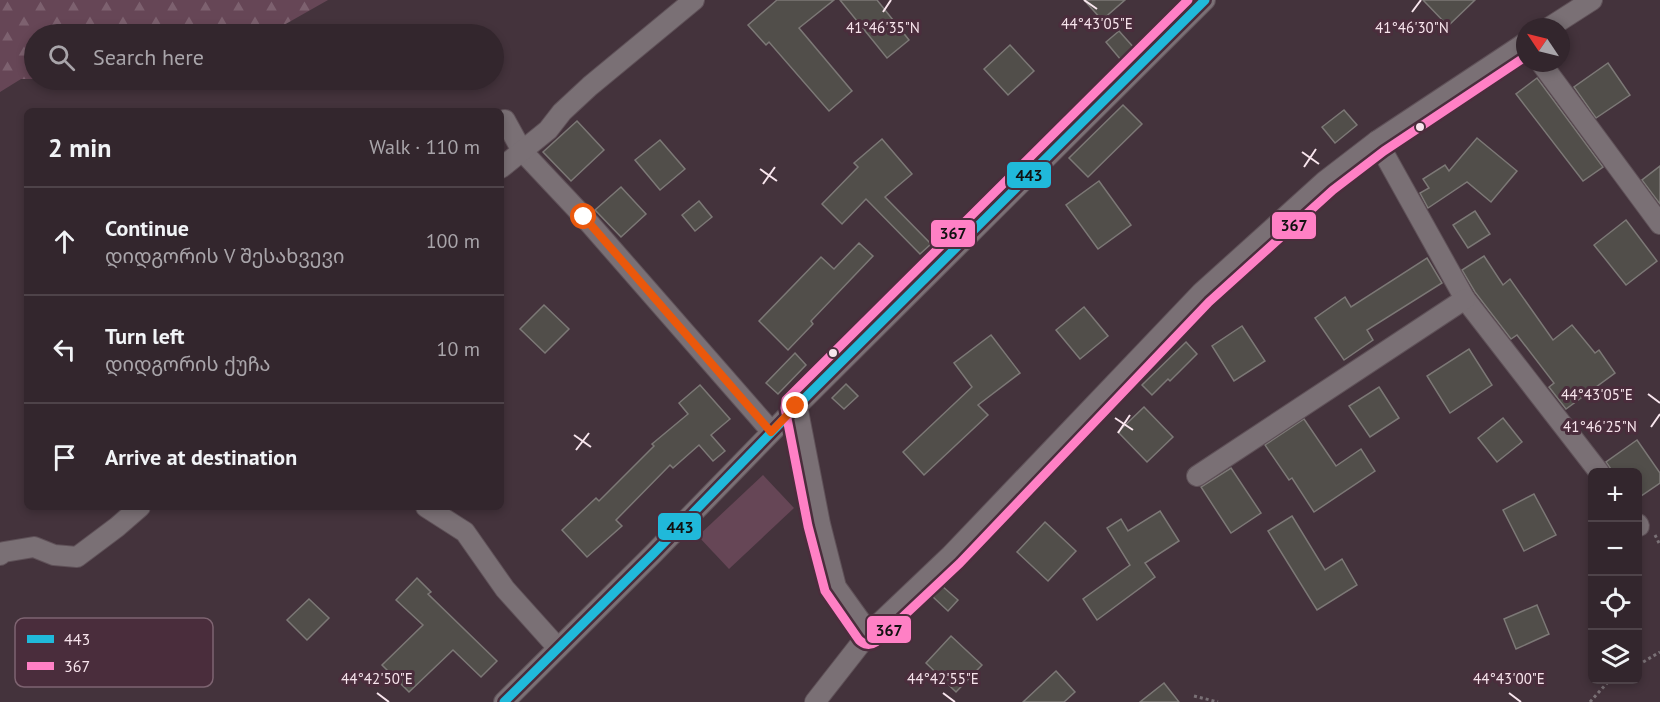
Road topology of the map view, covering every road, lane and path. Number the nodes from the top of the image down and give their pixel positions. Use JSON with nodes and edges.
{"nodes":[{"id":1,"x":694,"y":0,"type":"edge"},
{"id":2,"x":1592,"y":0,"type":"edge"},
{"id":3,"x":1194,"y":4,"type":"edge"},
{"id":4,"x":1564,"y":18,"type":"edge"},
{"id":5,"x":1516,"y":49,"type":"edge"},
{"id":6,"x":1547,"y":72,"type":"edge"},
{"id":7,"x":505,"y":120,"type":"dead end"},
{"id":8,"x":1377,"y":141,"type":"junction"},
{"id":9,"x":522,"y":152,"type":"junction"},
{"id":10,"x":504,"y":166,"type":"edge"},
{"id":11,"x":1660,"y":224,"type":"edge"},
{"id":12,"x":1465,"y":299,"type":"junction"},
{"id":13,"x":796,"y":406,"type":"junction"},
{"id":14,"x":771,"y":432,"type":"junction"},
{"id":15,"x":1596,"y":468,"type":"edge"},
{"id":16,"x":1197,"y":476,"type":"dead end"},
{"id":17,"x":137,"y":510,"type":"edge"},
{"id":18,"x":431,"y":510,"type":"edge"},
{"id":19,"x":0,"y":555,"type":"edge"},
{"id":20,"x":869,"y":633,"type":"junction"},
{"id":21,"x":558,"y":648,"type":"junction"},
{"id":22,"x":1660,"y":652,"type":"edge"},
{"id":23,"x":1642,"y":663,"type":"edge"},
{"id":24,"x":1606,"y":684,"type":"edge"},
{"id":25,"x":1194,"y":696,"type":"dead end"},
{"id":26,"x":504,"y":702,"type":"edge"},
{"id":27,"x":815,"y":702,"type":"edge"},
{"id":28,"x":1218,"y":702,"type":"edge"},
{"id":29,"x":1590,"y":702,"type":"edge"}],
"edges":[{"from":1,"to":9,"type":"street"},
{"from":2,"to":4,"type":"street"},
{"from":3,"to":13,"type":"street"},
{"from":5,"to":8,"type":"street"},
{"from":6,"to":11,"type":"street"},
{"from":7,"to":9,"type":"street"},
{"from":8,"to":12,"type":"street"},
{"from":8,"to":20,"type":"street"},
{"from":9,"to":10,"type":"street"},
{"from":9,"to":14,"type":"street"},
{"from":12,"to":15,"type":"street"},
{"from":12,"to":16,"type":"street"},
{"from":13,"to":14,"type":"street"},
{"from":13,"to":20,"type":"street"},
{"from":14,"to":21,"type":"street"},
{"from":17,"to":19,"type":"street"},
{"from":18,"to":21,"type":"street"},
{"from":20,"to":27,"type":"street"},
{"from":21,"to":26,"type":"street"},
{"from":22,"to":23,"type":"path"},
{"from":24,"to":29,"type":"path"},
{"from":25,"to":28,"type":"path"}]}
